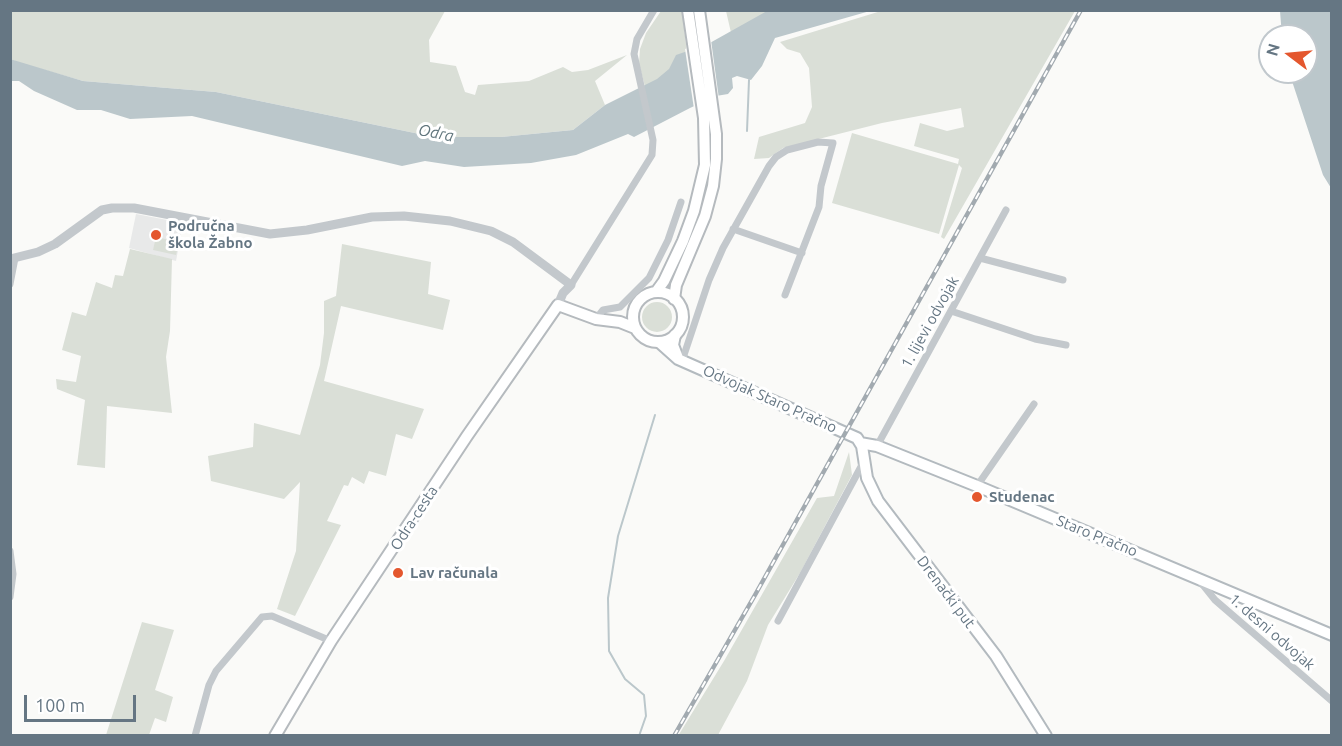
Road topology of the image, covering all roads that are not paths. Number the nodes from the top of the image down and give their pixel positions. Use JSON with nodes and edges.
{"nodes":[{"id":1,"x":654,"y":10,"type":"edge"},
{"id":2,"x":688,"y":10,"type":"edge"},
{"id":3,"x":699,"y":10,"type":"edge"},
{"id":4,"x":709,"y":116,"type":"junction"},
{"id":5,"x":681,"y":202,"type":"dead end"},
{"id":6,"x":1006,"y":210,"type":"dead end"},
{"id":7,"x":733,"y":229,"type":"junction"},
{"id":8,"x":802,"y":253,"type":"junction"},
{"id":9,"x":13,"y":258,"type":"edge"},
{"id":10,"x":980,"y":258,"type":"junction"},
{"id":11,"x":1063,"y":280,"type":"dead end"},
{"id":12,"x":10,"y":284,"type":"edge"},
{"id":13,"x":572,"y":285,"type":"junction"},
{"id":14,"x":656,"y":292,"type":"junction"},
{"id":15,"x":785,"y":295,"type":"dead end"},
{"id":16,"x":674,"y":298,"type":"junction"},
{"id":17,"x":558,"y":305,"type":"junction"},
{"id":18,"x":636,"y":305,"type":"junction"},
{"id":19,"x":951,"y":311,"type":"junction"},
{"id":20,"x":596,"y":319,"type":"junction"},
{"id":21,"x":610,"y":320,"type":"junction"},
{"id":22,"x":635,"y":328,"type":"junction"},
{"id":23,"x":675,"y":335,"type":"junction"},
{"id":24,"x":658,"y":342,"type":"junction"},
{"id":25,"x":1066,"y":345,"type":"dead end"},
{"id":26,"x":680,"y":360,"type":"junction"},
{"id":27,"x":1034,"y":405,"type":"dead end"},
{"id":28,"x":860,"y":443,"type":"junction"},
{"id":29,"x":877,"y":446,"type":"junction"},
{"id":30,"x":864,"y":461,"type":"junction"},
{"id":31,"x":977,"y":486,"type":"junction"},
{"id":32,"x":10,"y":551,"type":"edge"},
{"id":33,"x":1199,"y":580,"type":"junction"},
{"id":34,"x":10,"y":597,"type":"edge"},
{"id":35,"x":778,"y":621,"type":"dead end"},
{"id":36,"x":1332,"y":634,"type":"edge"},
{"id":37,"x":331,"y":641,"type":"junction"},
{"id":38,"x":1332,"y":701,"type":"edge"},
{"id":39,"x":195,"y":735,"type":"edge"},
{"id":40,"x":274,"y":735,"type":"edge"},
{"id":41,"x":1046,"y":735,"type":"edge"}],
"edges":[{"from":1,"to":13,"type":"street","name":"Odra-cesta"},
{"from":2,"to":4,"type":"main road"},
{"from":3,"to":4,"type":"main road"},
{"from":4,"to":14,"type":"main road"},
{"from":4,"to":16,"type":"main road"},
{"from":5,"to":20,"type":"street"},
{"from":6,"to":10,"type":"street","name":"1. lijevi odvojak"},
{"from":7,"to":8,"type":"street"},
{"from":7,"to":8,"type":"street"},
{"from":7,"to":26,"type":"street"},
{"from":8,"to":15,"type":"street"},
{"from":9,"to":12,"type":"street"},
{"from":9,"to":13,"type":"street"},
{"from":10,"to":11,"type":"street"},
{"from":10,"to":19,"type":"street","name":"1. lijevi odvojak"},
{"from":13,"to":17,"type":"street","name":"Odra-cesta"},
{"from":14,"to":16,"type":"main road"},
{"from":14,"to":18,"type":"main road"},
{"from":16,"to":23,"type":"main road"},
{"from":17,"to":20,"type":"main road"},
{"from":17,"to":37,"type":"main road","name":"Odra-cesta"},
{"from":18,"to":21,"type":"main road"},
{"from":18,"to":22,"type":"main road"},
{"from":19,"to":25,"type":"street"},
{"from":19,"to":29,"type":"street","name":"1. lijevi odvojak"},
{"from":20,"to":21,"type":"main road"},
{"from":21,"to":22,"type":"main road"},
{"from":22,"to":24,"type":"main road"},
{"from":23,"to":24,"type":"main road"},
{"from":23,"to":26,"type":"main road"},
{"from":24,"to":26,"type":"main road","name":"Odvojak Staro Pračno"},
{"from":26,"to":28,"type":"main road","name":"Odvojak Staro Pračno"},
{"from":27,"to":31,"type":"street"},
{"from":28,"to":29,"type":"main road","name":"Staro Pračno"},
{"from":28,"to":30,"type":"main road","name":"Drenački put"},
{"from":29,"to":31,"type":"main road","name":"Staro Pračno"},
{"from":30,"to":35,"type":"street"},
{"from":30,"to":41,"type":"main road","name":"Drenački put"},
{"from":31,"to":33,"type":"main road","name":"Staro Pračno"},
{"from":32,"to":34,"type":"street"},
{"from":33,"to":36,"type":"main road","name":"Staro Pračno"},
{"from":33,"to":38,"type":"street","name":"1. desni odvojak"},
{"from":37,"to":39,"type":"street"},
{"from":37,"to":40,"type":"main road","name":"Odra-cesta"}]}
